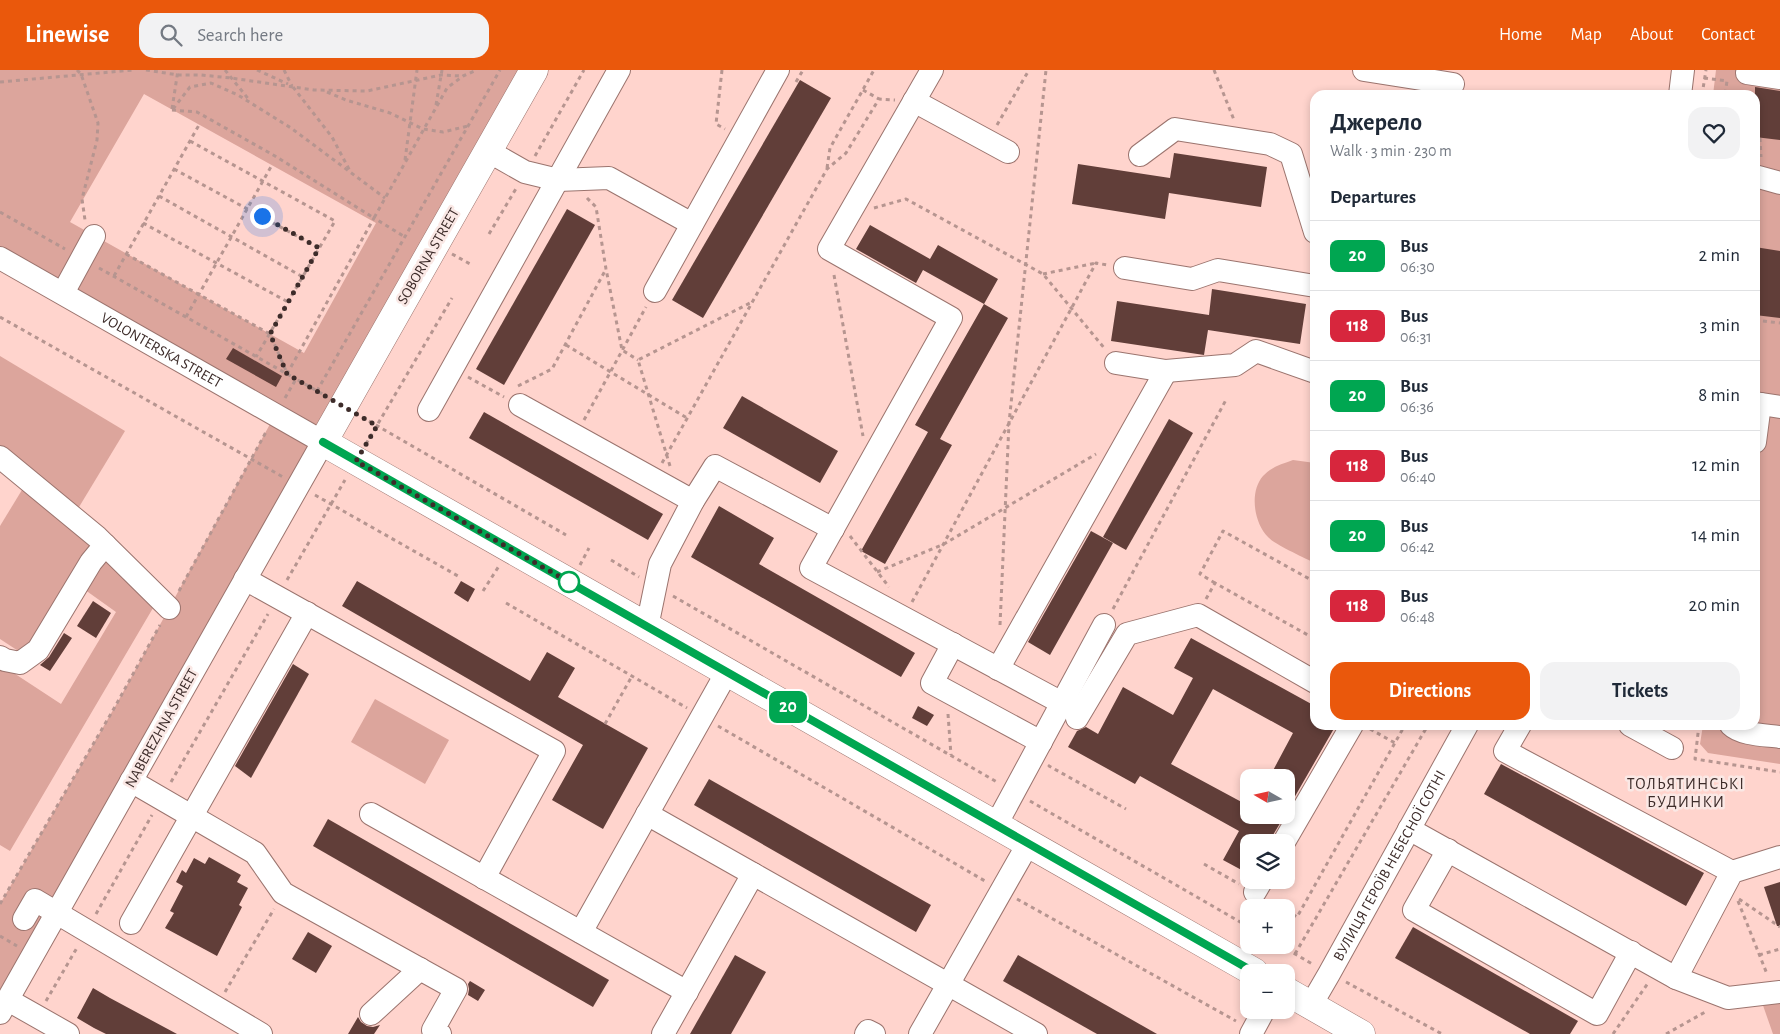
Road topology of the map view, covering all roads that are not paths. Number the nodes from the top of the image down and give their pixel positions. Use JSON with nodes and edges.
{"nodes":[{"id":1,"x":534,"y":70,"type":"edge"},
{"id":2,"x":619,"y":70,"type":"edge"},
{"id":3,"x":778,"y":70,"type":"edge"},
{"id":4,"x":932,"y":70,"type":"edge"},
{"id":5,"x":1364,"y":70,"type":"edge"},
{"id":6,"x":1683,"y":70,"type":"edge"},
{"id":7,"x":1747,"y":73,"type":"dead end"},
{"id":8,"x":1780,"y":78,"type":"edge"},
{"id":9,"x":1453,"y":83,"type":"edge"},
{"id":10,"x":1681,"y":90,"type":"edge"},
{"id":11,"x":914,"y":101,"type":"junction"},
{"id":12,"x":488,"y":151,"type":"junction"},
{"id":13,"x":1008,"y":152,"type":"dead end"},
{"id":14,"x":1140,"y":155,"type":"dead end"},
{"id":15,"x":1760,"y":168,"type":"edge"},
{"id":16,"x":563,"y":180,"type":"junction"},
{"id":17,"x":1780,"y":183,"type":"edge"},
{"id":18,"x":1310,"y":216,"type":"edge"},
{"id":19,"x":692,"y":224,"type":"junction"},
{"id":20,"x":94,"y":236,"type":"dead end"},
{"id":21,"x":0,"y":258,"type":"edge"},
{"id":22,"x":1125,"y":268,"type":"road end"},
{"id":23,"x":1310,"y":285,"type":"edge"},
{"id":24,"x":655,"y":291,"type":"road end"},
{"id":25,"x":63,"y":294,"type":"junction"},
{"id":26,"x":1116,"y":363,"type":"road end"},
{"id":27,"x":1310,"y":370,"type":"edge"},
{"id":28,"x":1166,"y":371,"type":"junction"},
{"id":29,"x":515,"y":394,"type":"road end"},
{"id":30,"x":1765,"y":405,"type":"edge"},
{"id":31,"x":429,"y":410,"type":"dead end"},
{"id":32,"x":1760,"y":424,"type":"edge"},
{"id":33,"x":323,"y":442,"type":"junction"},
{"id":34,"x":0,"y":457,"type":"edge"},
{"id":35,"x":686,"y":497,"type":"junction"},
{"id":36,"x":836,"y":525,"type":"junction"},
{"id":37,"x":105,"y":544,"type":"junction"},
{"id":38,"x":245,"y":579,"type":"junction"},
{"id":39,"x":169,"y":608,"type":"road end"},
{"id":40,"x":307,"y":613,"type":"junction"},
{"id":41,"x":647,"y":627,"type":"junction"},
{"id":42,"x":1126,"y":634,"type":"junction"},
{"id":43,"x":953,"y":644,"type":"junction"},
{"id":44,"x":0,"y":657,"type":"edge"},
{"id":45,"x":998,"y":669,"type":"junction"},
{"id":46,"x":726,"y":672,"type":"junction"},
{"id":47,"x":1310,"y":679,"type":"edge"},
{"id":48,"x":1070,"y":711,"type":"junction"},
{"id":49,"x":1349,"y":730,"type":"edge"},
{"id":50,"x":1463,"y":730,"type":"edge"},
{"id":51,"x":1517,"y":730,"type":"edge"},
{"id":52,"x":1639,"y":730,"type":"edge"},
{"id":53,"x":1740,"y":730,"type":"edge"},
{"id":54,"x":1780,"y":737,"type":"edge"},
{"id":55,"x":1672,"y":748,"type":"dead end"},
{"id":56,"x":1047,"y":750,"type":"junction"},
{"id":57,"x":131,"y":781,"type":"junction"},
{"id":58,"x":371,"y":814,"type":"dead end"},
{"id":59,"x":647,"y":814,"type":"junction"},
{"id":60,"x":192,"y":816,"type":"junction"},
{"id":61,"x":996,"y":825,"type":"junction"},
{"id":62,"x":1410,"y":829,"type":"junction"},
{"id":63,"x":1289,"y":834,"type":"edge"},
{"id":64,"x":1028,"y":844,"type":"junction"},
{"id":65,"x":1448,"y":850,"type":"junction"},
{"id":66,"x":1780,"y":857,"type":"edge"},
{"id":67,"x":1732,"y":872,"type":"junction"},
{"id":68,"x":753,"y":874,"type":"junction"},
{"id":69,"x":484,"y":878,"type":"junction"},
{"id":70,"x":57,"y":913,"type":"junction"},
{"id":71,"x":24,"y":919,"type":"dead end"},
{"id":72,"x":131,"y":923,"type":"dead end"},
{"id":73,"x":581,"y":932,"type":"junction"},
{"id":74,"x":1631,"y":952,"type":"junction"},
{"id":75,"x":1240,"y":964,"type":"edge"},
{"id":76,"x":420,"y":969,"type":"junction"},
{"id":77,"x":1667,"y":973,"type":"junction"},
{"id":78,"x":948,"y":984,"type":"junction"},
{"id":79,"x":687,"y":992,"type":"junction"},
{"id":80,"x":1777,"y":993,"type":"edge"},
{"id":81,"x":1295,"y":996,"type":"edge"},
{"id":82,"x":1311,"y":1005,"type":"junction"},
{"id":83,"x":4,"y":1007,"type":"edge"},
{"id":84,"x":372,"y":1014,"type":"dead end"},
{"id":85,"x":1259,"y":1019,"type":"edge"},
{"id":86,"x":1252,"y":1032,"type":"edge"},
{"id":87,"x":68,"y":1034,"type":"edge"},
{"id":88,"x":261,"y":1034,"type":"edge"},
{"id":89,"x":440,"y":1034,"type":"edge"},
{"id":90,"x":663,"y":1034,"type":"edge"},
{"id":91,"x":866,"y":1034,"type":"edge"},
{"id":92,"x":874,"y":1034,"type":"edge"},
{"id":93,"x":920,"y":1034,"type":"edge"},
{"id":94,"x":1036,"y":1034,"type":"edge"},
{"id":95,"x":1361,"y":1034,"type":"edge"}],
"edges":[{"from":1,"to":12,"type":"main road","name":"SOBORNA STREET"},
{"from":2,"to":16,"type":"street"},
{"from":3,"to":19,"type":"street"},
{"from":4,"to":11,"type":"street"},
{"from":5,"to":9,"type":"street"},
{"from":6,"to":10,"type":"street"},
{"from":7,"to":8,"type":"street"},
{"from":11,"to":13,"type":"street"},
{"from":11,"to":36,"type":"street"},
{"from":12,"to":16,"type":"street"},
{"from":12,"to":33,"type":"main road","name":"SOBORNA STREET"},
{"from":14,"to":18,"type":"street"},
{"from":15,"to":17,"type":"street"},
{"from":16,"to":19,"type":"street"},
{"from":16,"to":31,"type":"street"},
{"from":19,"to":24,"type":"street"},
{"from":20,"to":25,"type":"street"},
{"from":21,"to":25,"type":"street","name":"VOLONTERSKA STREET"},
{"from":22,"to":23,"type":"street"},
{"from":25,"to":33,"type":"street","name":"VOLONTERSKA STREET"},
{"from":26,"to":28,"type":"street"},
{"from":27,"to":28,"type":"street"},
{"from":28,"to":45,"type":"street"},
{"from":29,"to":35,"type":"street"},
{"from":30,"to":32,"type":"street"},
{"from":33,"to":38,"type":"street","name":"NABEREZHNA STREET"},
{"from":33,"to":41,"type":"main road"},
{"from":34,"to":37,"type":"street"},
{"from":35,"to":36,"type":"street"},
{"from":35,"to":41,"type":"street"},
{"from":36,"to":43,"type":"street"},
{"from":37,"to":39,"type":"street"},
{"from":37,"to":44,"type":"street"},
{"from":38,"to":40,"type":"street"},
{"from":38,"to":57,"type":"street","name":"NABEREZHNA STREET"},
{"from":40,"to":60,"type":"street"},
{"from":40,"to":69,"type":"street"},
{"from":41,"to":46,"type":"main road"},
{"from":42,"to":47,"type":"street"},
{"from":42,"to":48,"type":"street"},
{"from":42,"to":48,"type":"street"},
{"from":43,"to":45,"type":"street"},
{"from":43,"to":56,"type":"street"},
{"from":45,"to":48,"type":"street"},
{"from":46,"to":59,"type":"street"},
{"from":46,"to":61,"type":"main road"},
{"from":48,"to":56,"type":"street"},
{"from":49,"to":63,"type":"street"},
{"from":50,"to":62,"type":"street","name":"ВУЛИЦЯ ГЕРОЇВ НЕБЕСНОЇ СОТНІ"},
{"from":51,"to":67,"type":"street"},
{"from":52,"to":55,"type":"street"},
{"from":53,"to":54,"type":"street"},
{"from":56,"to":61,"type":"street"},
{"from":57,"to":60,"type":"street"},
{"from":57,"to":70,"type":"street","name":"NABEREZHNA STREET"},
{"from":58,"to":69,"type":"street"},
{"from":59,"to":68,"type":"street"},
{"from":59,"to":73,"type":"street"},
{"from":60,"to":72,"type":"street"},
{"from":60,"to":76,"type":"street"},
{"from":61,"to":64,"type":"main road"},
{"from":62,"to":65,"type":"street"},
{"from":62,"to":82,"type":"street","name":"ВУЛИЦЯ ГЕРОЇВ НЕБЕСНОЇ СОТНІ"},
{"from":64,"to":75,"type":"main road"},
{"from":64,"to":78,"type":"street"},
{"from":65,"to":74,"type":"street"},
{"from":65,"to":74,"type":"street"},
{"from":66,"to":67,"type":"street"},
{"from":67,"to":77,"type":"street"},
{"from":68,"to":78,"type":"street"},
{"from":68,"to":79,"type":"street"},
{"from":69,"to":73,"type":"street"},
{"from":70,"to":71,"type":"street"},
{"from":70,"to":83,"type":"street","name":"NABEREZHNA STREET"},
{"from":70,"to":88,"type":"street"},
{"from":73,"to":79,"type":"street"},
{"from":74,"to":77,"type":"street"},
{"from":76,"to":84,"type":"street"},
{"from":76,"to":89,"type":"street"},
{"from":77,"to":80,"type":"street"},
{"from":78,"to":93,"type":"street"},
{"from":78,"to":94,"type":"street"},
{"from":79,"to":90,"type":"street"},
{"from":81,"to":82,"type":"main road"},
{"from":82,"to":95,"type":"main road"},
{"from":83,"to":87,"type":"street"},
{"from":85,"to":86,"type":"street"},
{"from":91,"to":92,"type":"street"}]}
